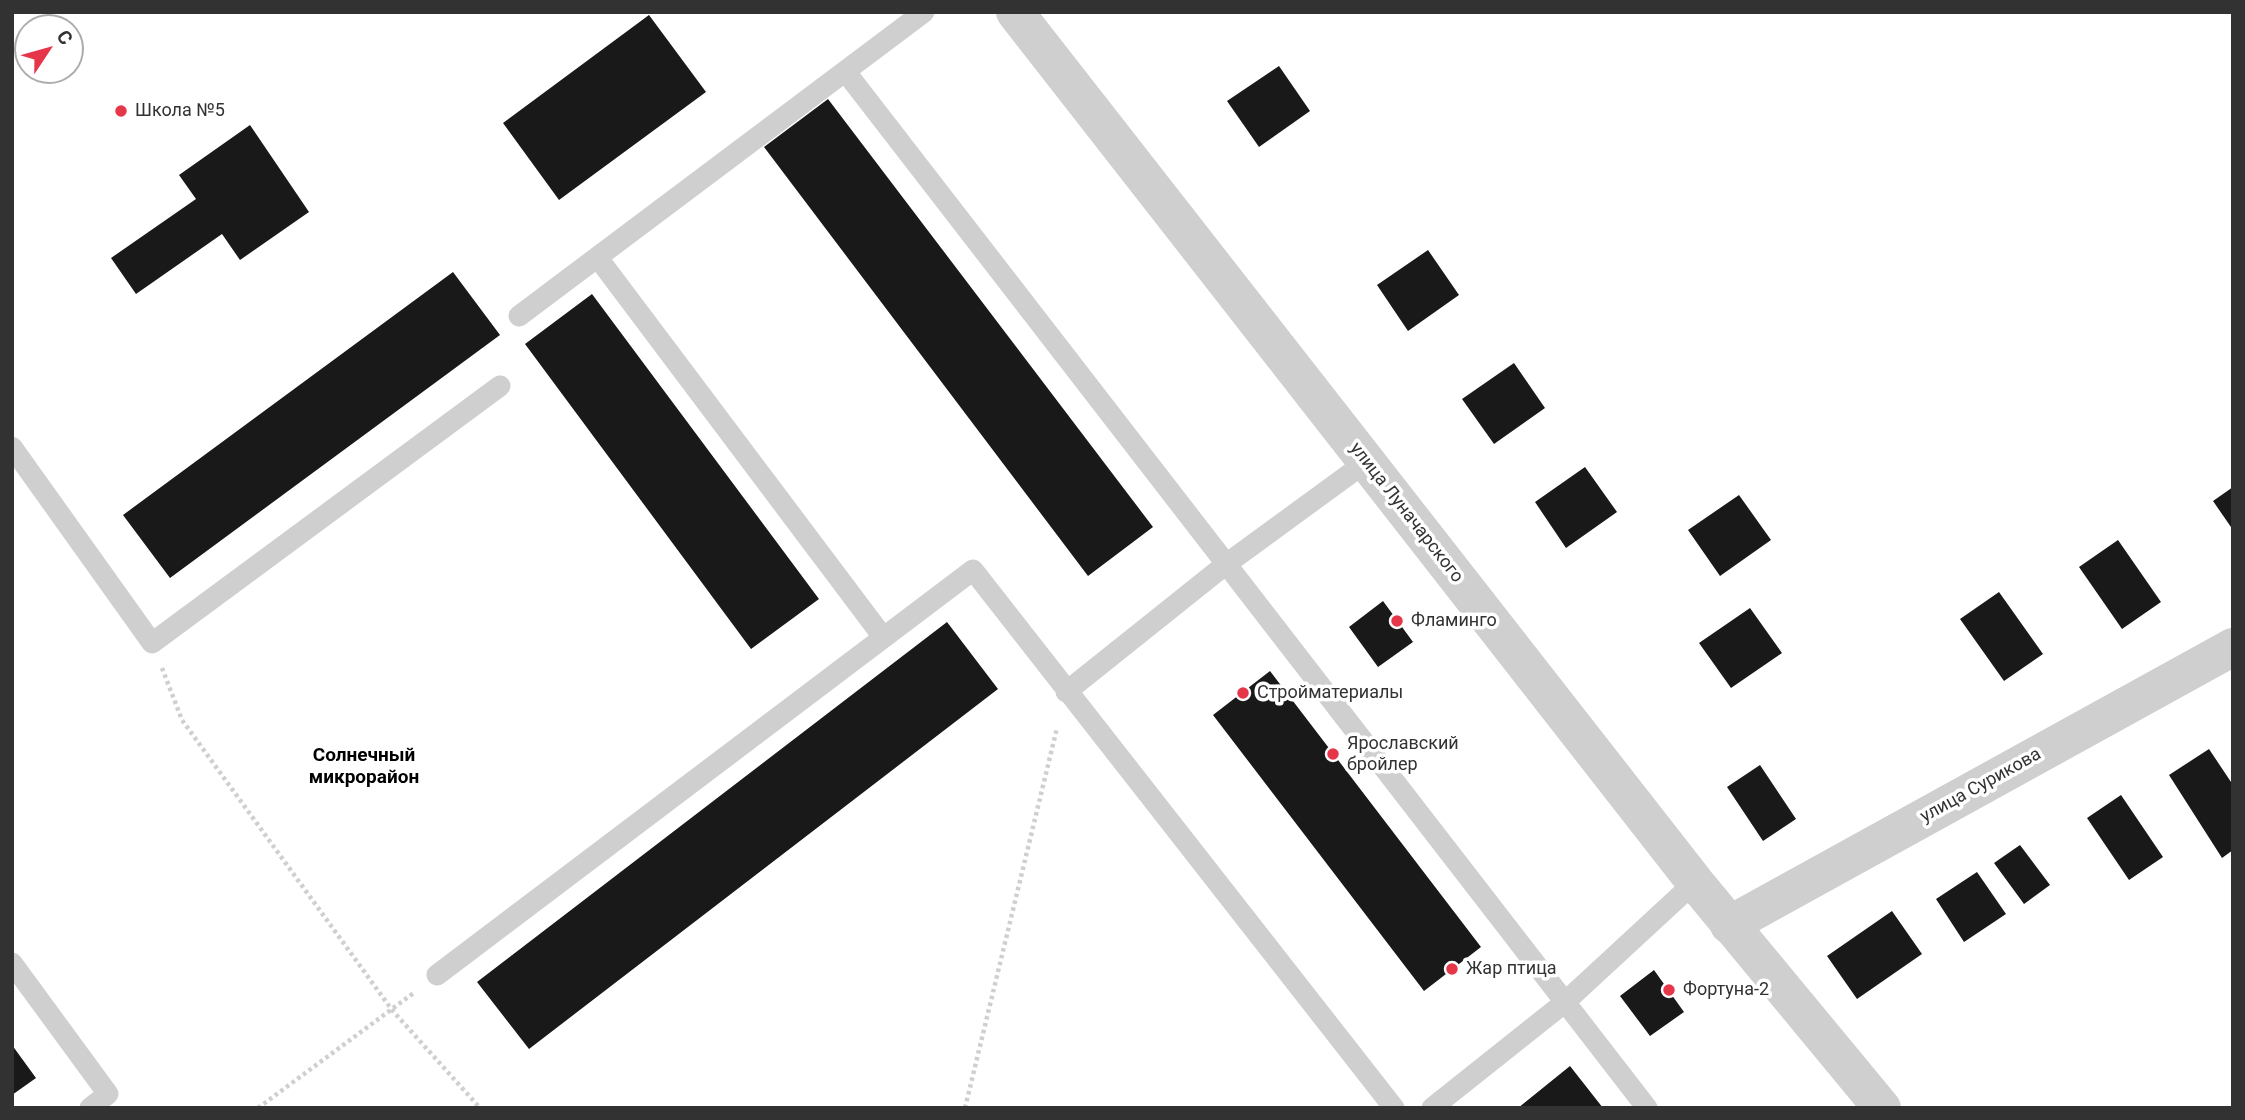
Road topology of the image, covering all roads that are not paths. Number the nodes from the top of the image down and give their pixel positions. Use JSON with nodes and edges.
{"nodes":[{"id":1,"x":924,"y":12,"type":"edge"},
{"id":2,"x":1014,"y":12,"type":"edge"},
{"id":3,"x":845,"y":71,"type":"junction"},
{"id":4,"x":598,"y":258,"type":"junction"},
{"id":5,"x":519,"y":316,"type":"dead end"},
{"id":6,"x":500,"y":386,"type":"dead end"},
{"id":7,"x":12,"y":447,"type":"edge"},
{"id":8,"x":1366,"y":462,"type":"junction"},
{"id":9,"x":1225,"y":565,"type":"junction"},
{"id":10,"x":883,"y":637,"type":"junction"},
{"id":11,"x":2233,"y":647,"type":"edge"},
{"id":12,"x":1066,"y":692,"type":"junction"},
{"id":13,"x":1695,"y":882,"type":"junction"},
{"id":14,"x":1729,"y":925,"type":"junction"},
{"id":15,"x":12,"y":963,"type":"edge"},
{"id":16,"x":437,"y":975,"type":"road end"},
{"id":17,"x":1564,"y":1003,"type":"junction"},
{"id":18,"x":90,"y":1108,"type":"edge"},
{"id":19,"x":1394,"y":1108,"type":"edge"},
{"id":20,"x":1432,"y":1108,"type":"edge"},
{"id":21,"x":1647,"y":1108,"type":"edge"},
{"id":22,"x":1882,"y":1108,"type":"edge"}],
"edges":[{"from":1,"to":3,"type":"lane"},
{"from":2,"to":8,"type":"street","name":"улица Луначарского"},
{"from":3,"to":4,"type":"lane"},
{"from":3,"to":9,"type":"lane"},
{"from":4,"to":5,"type":"lane"},
{"from":4,"to":10,"type":"lane"},
{"from":6,"to":7,"type":"lane"},
{"from":8,"to":9,"type":"lane"},
{"from":8,"to":13,"type":"street","name":"улица Луначарского"},
{"from":9,"to":12,"type":"lane"},
{"from":9,"to":17,"type":"lane"},
{"from":10,"to":12,"type":"lane"},
{"from":10,"to":16,"type":"lane"},
{"from":11,"to":14,"type":"street","name":"улица Сурикова"},
{"from":12,"to":19,"type":"lane"},
{"from":13,"to":14,"type":"street","name":"улица Луначарского"},
{"from":13,"to":17,"type":"lane"},
{"from":14,"to":22,"type":"street","name":"улица Луначарского"},
{"from":15,"to":18,"type":"lane"},
{"from":17,"to":20,"type":"lane"},
{"from":17,"to":21,"type":"lane"}]}
